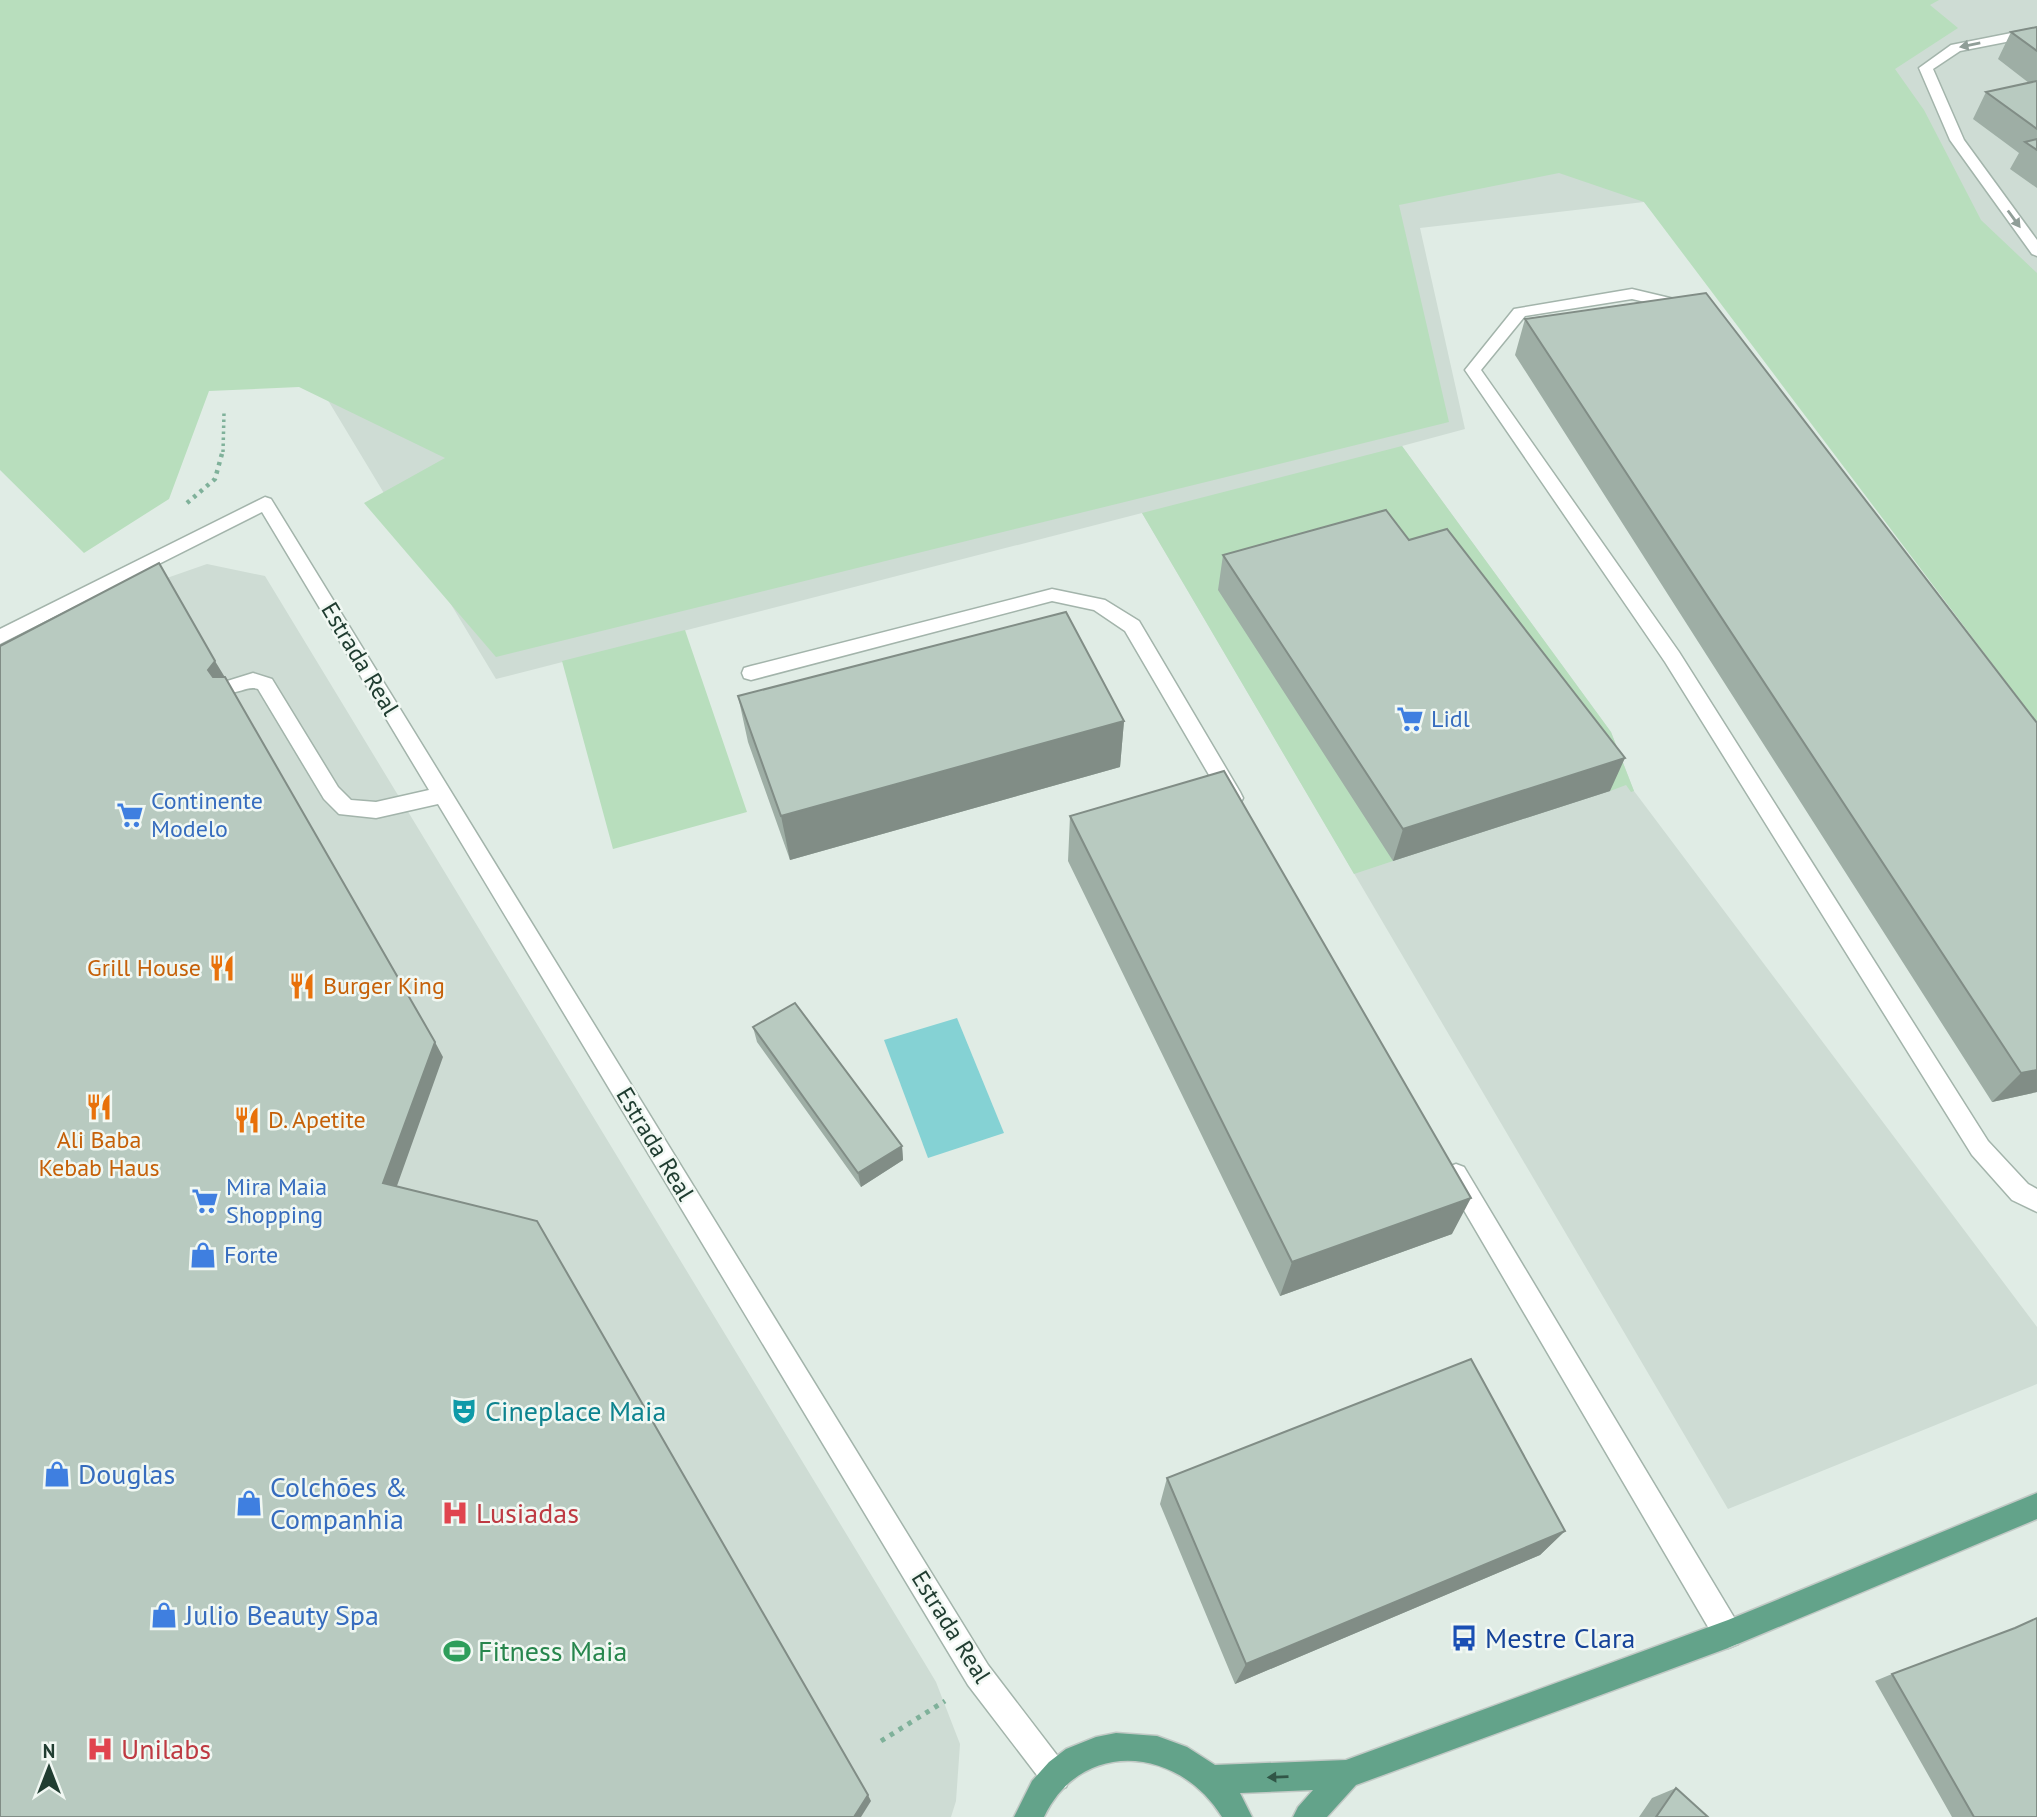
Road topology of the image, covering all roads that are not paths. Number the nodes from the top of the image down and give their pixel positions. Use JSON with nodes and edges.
{"nodes":[{"id":1,"x":2037,"y":32,"type":"edge"},
{"id":2,"x":2037,"y":251,"type":"edge"},
{"id":3,"x":1701,"y":310,"type":"edge"},
{"id":4,"x":0,"y":637,"type":"edge"},
{"id":5,"x":751,"y":673,"type":"dead end"},
{"id":6,"x":231,"y":687,"type":"edge"},
{"id":7,"x":443,"y":795,"type":"junction"},
{"id":8,"x":1245,"y":818,"type":"edge"},
{"id":9,"x":1444,"y":1154,"type":"edge"},
{"id":10,"x":2037,"y":1201,"type":"edge"},
{"id":11,"x":2037,"y":1506,"type":"edge"},
{"id":12,"x":1728,"y":1634,"type":"junction"},
{"id":13,"x":1346,"y":1774,"type":"junction"},
{"id":14,"x":1056,"y":1777,"type":"junction"},
{"id":15,"x":1210,"y":1780,"type":"junction"},
{"id":16,"x":1029,"y":1817,"type":"edge"},
{"id":17,"x":1237,"y":1817,"type":"edge"},
{"id":18,"x":1308,"y":1817,"type":"edge"}],
"edges":[{"from":1,"to":2,"type":"street","one_way":true},
{"from":3,"to":10,"type":"street"},
{"from":4,"to":7,"type":"street","name":"Estrada Real"},
{"from":5,"to":8,"type":"street"},
{"from":6,"to":7,"type":"street"},
{"from":7,"to":14,"type":"street","name":"Estrada Real"},
{"from":9,"to":12,"type":"street"},
{"from":11,"to":12,"type":"main road"},
{"from":12,"to":13,"type":"main road"},
{"from":13,"to":15,"type":"main road","one_way":true},
{"from":13,"to":18,"type":"main road"},
{"from":14,"to":15,"type":"main road"},
{"from":14,"to":16,"type":"main road"},
{"from":15,"to":17,"type":"main road"}]}
